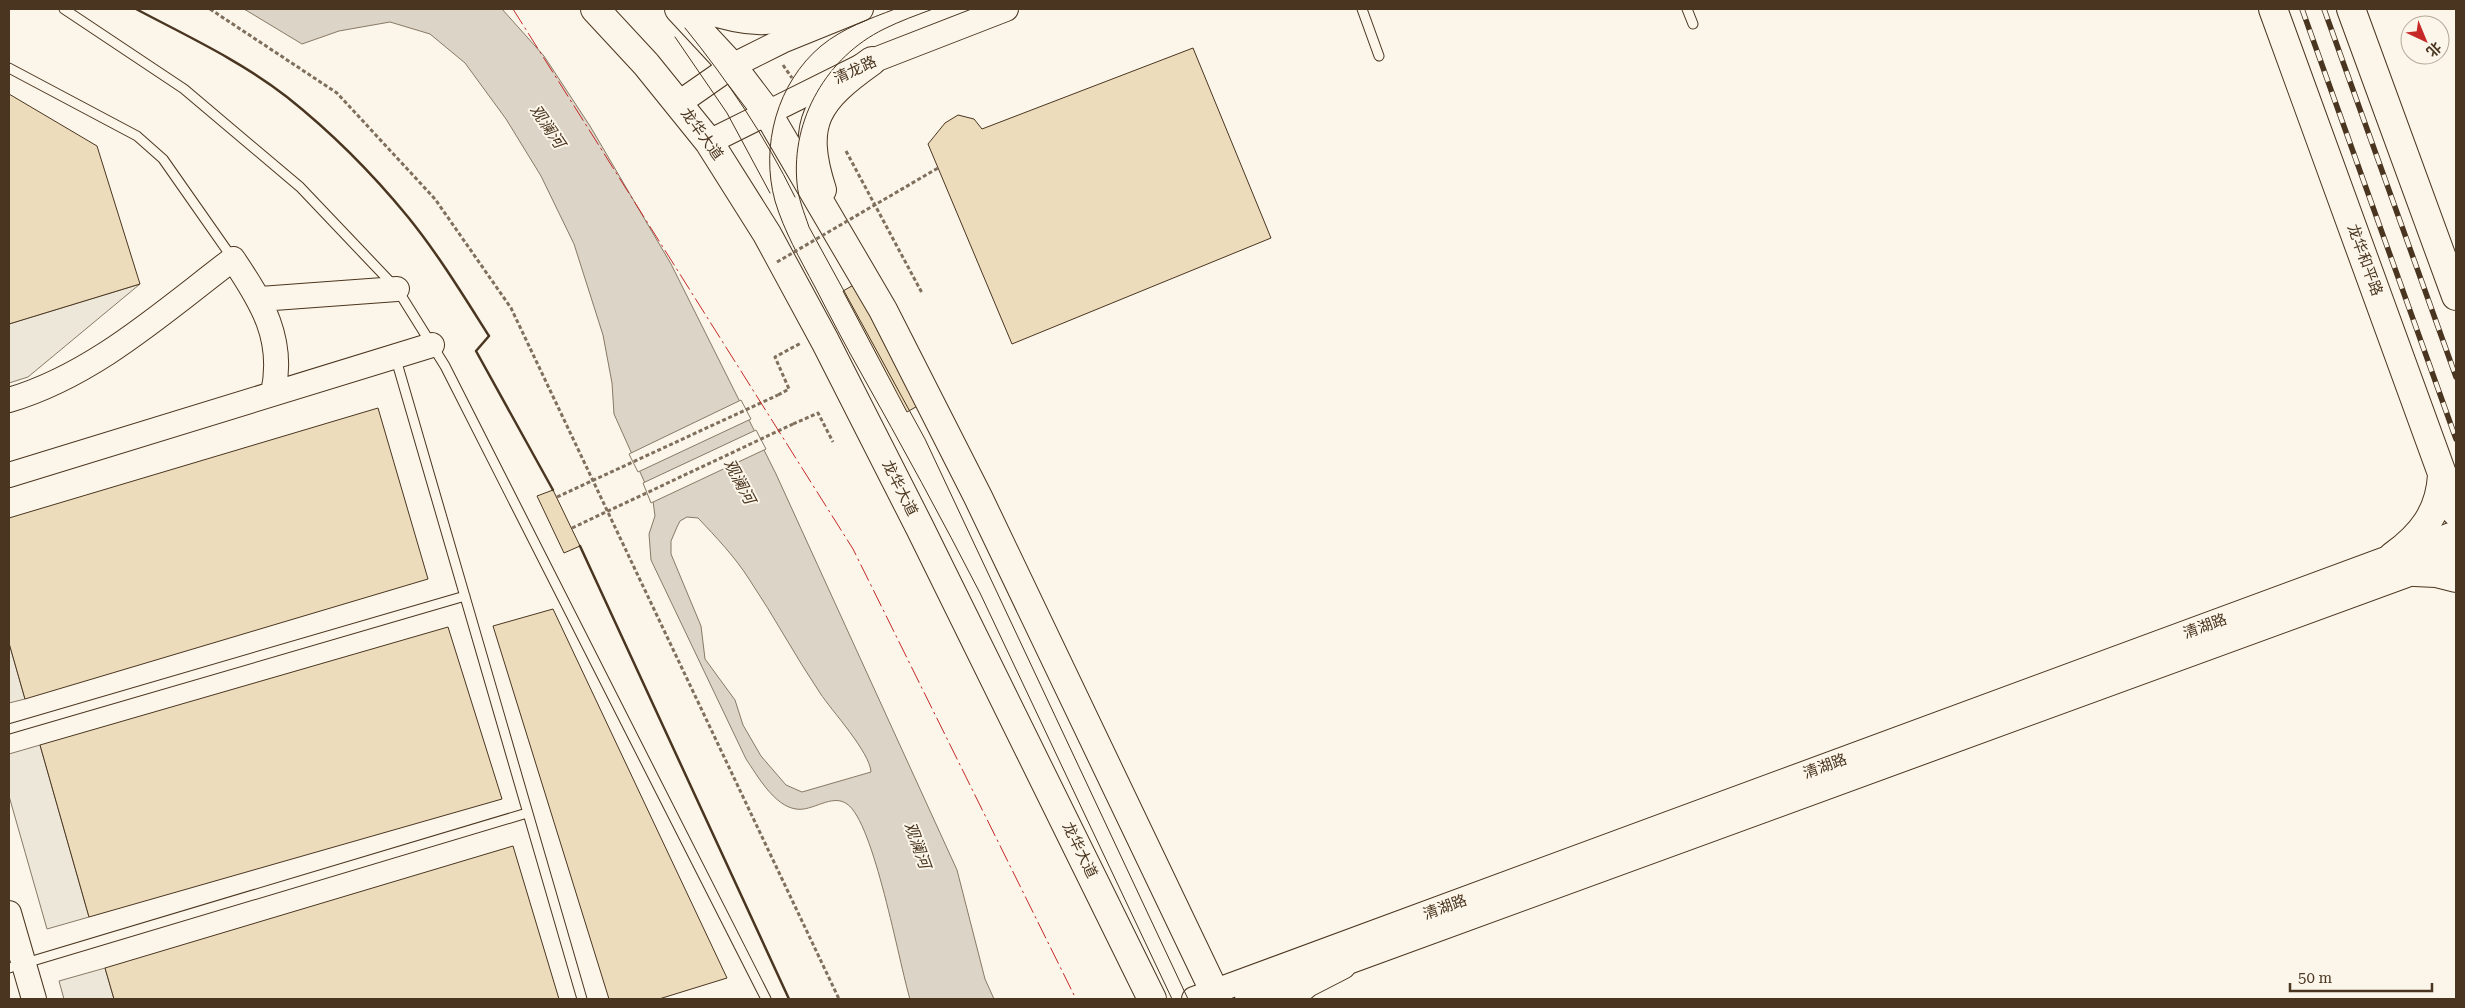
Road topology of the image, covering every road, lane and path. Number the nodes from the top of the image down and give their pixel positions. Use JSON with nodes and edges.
{"nodes":[{"id":1,"x":64,"y":9,"type":"edge"},
{"id":2,"x":210,"y":9,"type":"edge"},
{"id":3,"x":595,"y":9,"type":"edge"},
{"id":4,"x":679,"y":9,"type":"edge"},
{"id":5,"x":705,"y":9,"type":"edge"},
{"id":6,"x":815,"y":9,"type":"edge"},
{"id":7,"x":861,"y":9,"type":"edge"},
{"id":8,"x":1006,"y":9,"type":"edge"},
{"id":9,"x":1362,"y":9,"type":"edge"},
{"id":10,"x":1687,"y":9,"type":"edge"},
{"id":11,"x":2273,"y":9,"type":"edge"},
{"id":12,"x":2351,"y":9,"type":"edge"},
{"id":13,"x":1693,"y":24,"type":"dead end"},
{"id":14,"x":1379,"y":56,"type":"dead end"},
{"id":15,"x":872,"y":61,"type":"junction"},
{"id":16,"x":732,"y":66,"type":"junction"},
{"id":17,"x":9,"y":68,"type":"edge"},
{"id":18,"x":679,"y":102,"type":"junction"},
{"id":19,"x":767,"y":112,"type":"junction"},
{"id":20,"x":709,"y":142,"type":"junction"},
{"id":21,"x":846,"y":151,"type":"dead end"},
{"id":22,"x":938,"y":168,"type":"dead end"},
{"id":23,"x":874,"y":204,"type":"junction"},
{"id":24,"x":833,"y":224,"type":"junction"},
{"id":25,"x":233,"y":259,"type":"junction"},
{"id":26,"x":777,"y":262,"type":"dead end"},
{"id":27,"x":397,"y":289,"type":"junction"},
{"id":28,"x":922,"y":293,"type":"dead end"},
{"id":29,"x":2456,"y":296,"type":"edge"},
{"id":30,"x":260,"y":299,"type":"junction"},
{"id":31,"x":804,"y":342,"type":"dead end"},
{"id":32,"x":432,"y":345,"type":"junction"},
{"id":33,"x":395,"y":356,"type":"junction"},
{"id":34,"x":273,"y":393,"type":"junction"},
{"id":35,"x":9,"y":400,"type":"edge"},
{"id":36,"x":833,"y":442,"type":"dead end"},
{"id":37,"x":2442,"y":474,"type":"junction"},
{"id":38,"x":9,"y":475,"type":"edge"},
{"id":39,"x":557,"y":497,"type":"dead end"},
{"id":40,"x":2456,"y":512,"type":"edge"},
{"id":41,"x":572,"y":528,"type":"dead end"},
{"id":42,"x":2456,"y":533,"type":"edge"},
{"id":43,"x":2393,"y":556,"type":"junction"},
{"id":44,"x":2456,"y":557,"type":"edge"},
{"id":45,"x":2415,"y":572,"type":"junction"},
{"id":46,"x":2456,"y":578,"type":"edge"},
{"id":47,"x":465,"y":596,"type":"junction"},
{"id":48,"x":9,"y":729,"type":"edge"},
{"id":49,"x":528,"y":813,"type":"junction"},
{"id":50,"x":9,"y":913,"type":"edge"},
{"id":51,"x":1342,"y":964,"type":"junction"},
{"id":52,"x":16,"y":965,"type":"edge"},
{"id":53,"x":1209,"y":997,"type":"edge"},
{"id":54,"x":34,"y":999,"type":"edge"},
{"id":55,"x":582,"y":999,"type":"edge"},
{"id":56,"x":766,"y":999,"type":"edge"},
{"id":57,"x":838,"y":999,"type":"edge"},
{"id":58,"x":1152,"y":999,"type":"edge"},
{"id":59,"x":1247,"y":999,"type":"edge"},
{"id":60,"x":1287,"y":999,"type":"edge"}],
"edges":[{"from":1,"to":27,"type":"lane"},
{"from":2,"to":57,"type":"path"},
{"from":3,"to":18,"type":"main road","name":"龙华大道"},
{"from":4,"to":16,"type":"main road"},
{"from":5,"to":6,"type":"main road"},
{"from":7,"to":16,"type":"street"},
{"from":8,"to":15,"type":"street","name":"清龙路"},
{"from":9,"to":14,"type":"lane"},
{"from":10,"to":13,"type":"lane"},
{"from":11,"to":37,"type":"main road","name":"龙华和平路"},
{"from":12,"to":29,"type":"main road"},
{"from":15,"to":19,"type":"street","name":"清龙路"},
{"from":15,"to":24,"type":"main road"},
{"from":16,"to":18,"type":"street"},
{"from":16,"to":19,"type":"main road"},
{"from":17,"to":25,"type":"lane"},
{"from":18,"to":20,"type":"main road","name":"龙华大道"},
{"from":19,"to":20,"type":"street","name":"清龙路"},
{"from":19,"to":24,"type":"main road"},
{"from":20,"to":58,"type":"main road","name":"龙华大道"},
{"from":21,"to":23,"type":"path"},
{"from":22,"to":23,"type":"path","bridge":true},
{"from":23,"to":26,"type":"path","bridge":true},
{"from":23,"to":28,"type":"path"},
{"from":24,"to":53,"type":"main road"},
{"from":25,"to":30,"type":"street"},
{"from":25,"to":35,"type":"street"},
{"from":27,"to":30,"type":"street"},
{"from":27,"to":32,"type":"lane"},
{"from":30,"to":34,"type":"street"},
{"from":31,"to":39,"type":"path","bridge":true},
{"from":32,"to":33,"type":"street"},
{"from":32,"to":56,"type":"lane"},
{"from":33,"to":34,"type":"street"},
{"from":33,"to":47,"type":"lane"},
{"from":34,"to":38,"type":"street"},
{"from":36,"to":41,"type":"path","bridge":true},
{"from":37,"to":40,"type":"main road","name":"龙华和平路"},
{"from":37,"to":43,"type":"main road"},
{"from":42,"to":43,"type":"street","name":"清湖路"},
{"from":43,"to":53,"type":"street","name":"清湖路"},
{"from":44,"to":45,"type":"street","name":"清湖路"},
{"from":45,"to":46,"type":"main road"},
{"from":45,"to":51,"type":"street","name":"清湖路"},
{"from":47,"to":48,"type":"lane"},
{"from":47,"to":49,"type":"lane"},
{"from":49,"to":52,"type":"lane"},
{"from":49,"to":55,"type":"lane"},
{"from":50,"to":52,"type":"street"},
{"from":51,"to":59,"type":"street","name":"清湖路"},
{"from":51,"to":60,"type":"main road"},
{"from":52,"to":54,"type":"street"}]}
